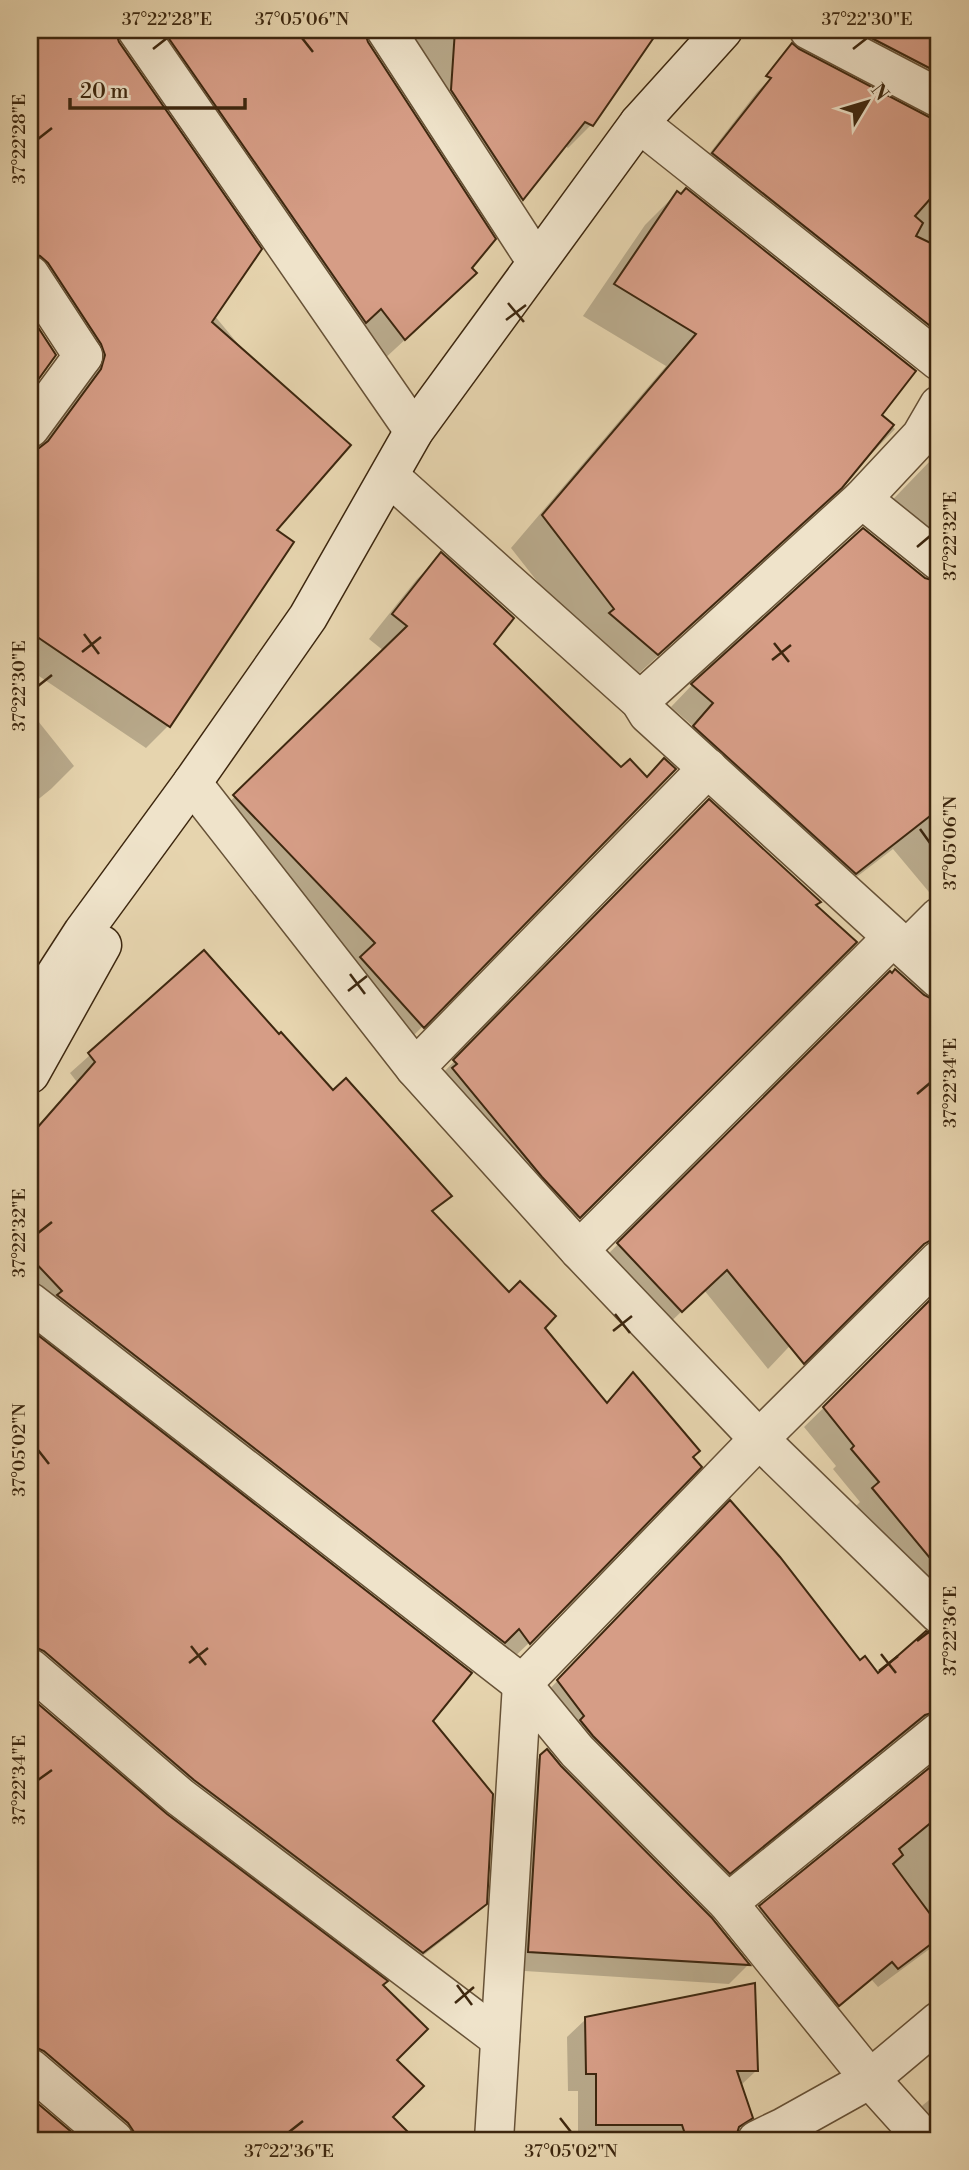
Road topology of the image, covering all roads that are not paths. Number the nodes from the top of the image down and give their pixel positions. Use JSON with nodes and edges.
{"nodes":[{"id":1,"x":137,"y":30,"type":"edge"},
{"id":2,"x":386,"y":30,"type":"edge"},
{"id":3,"x":723,"y":30,"type":"edge"},
{"id":4,"x":809,"y":30,"type":"edge"},
{"id":5,"x":939,"y":98,"type":"edge"},
{"id":6,"x":639,"y":123,"type":"junction"},
{"id":7,"x":536,"y":261,"type":"junction"},
{"id":8,"x":30,"y":275,"type":"edge"},
{"id":9,"x":30,"y":320,"type":"edge"},
{"id":10,"x":83,"y":356,"type":"junction"},
{"id":11,"x":939,"y":361,"type":"edge"},
{"id":12,"x":939,"y":405,"type":"edge"},
{"id":13,"x":30,"y":428,"type":"edge"},
{"id":14,"x":414,"y":431,"type":"junction"},
{"id":15,"x":390,"y":477,"type":"junction"},
{"id":16,"x":862,"y":499,"type":"junction"},
{"id":17,"x":939,"y":561,"type":"edge"},
{"id":18,"x":640,"y":701,"type":"junction"},
{"id":19,"x":708,"y":768,"type":"junction"},
{"id":20,"x":192,"y":783,"type":"junction"},
{"id":21,"x":939,"y":917,"type":"edge"},
{"id":22,"x":900,"y":943,"type":"junction"},
{"id":23,"x":939,"y":979,"type":"edge"},
{"id":24,"x":30,"y":1014,"type":"edge"},
{"id":25,"x":415,"y":1068,"type":"junction"},
{"id":26,"x":30,"y":1074,"type":"edge"},
{"id":27,"x":579,"y":1250,"type":"junction"},
{"id":28,"x":939,"y":1260,"type":"edge"},
{"id":29,"x":30,"y":1302,"type":"edge"},
{"id":30,"x":759,"y":1439,"type":"junction"},
{"id":31,"x":939,"y":1614,"type":"edge"},
{"id":32,"x":30,"y":1668,"type":"edge"},
{"id":33,"x":522,"y":1684,"type":"junction"},
{"id":34,"x":939,"y":1732,"type":"edge"},
{"id":35,"x":728,"y":1903,"type":"junction"},
{"id":36,"x":939,"y":2021,"type":"edge"},
{"id":37,"x":500,"y":2039,"type":"junction"},
{"id":38,"x":30,"y":2068,"type":"edge"},
{"id":39,"x":870,"y":2079,"type":"junction"},
{"id":40,"x":775,"y":2136,"type":"edge"},
{"id":41,"x":114,"y":2140,"type":"edge"},
{"id":42,"x":494,"y":2140,"type":"edge"},
{"id":43,"x":925,"y":2140,"type":"edge"}],
"edges":[{"from":1,"to":14,"type":"street"},
{"from":2,"to":7,"type":"street"},
{"from":3,"to":6,"type":"street"},
{"from":4,"to":5,"type":"street"},
{"from":6,"to":7,"type":"street"},
{"from":6,"to":11,"type":"street"},
{"from":7,"to":14,"type":"street"},
{"from":8,"to":10,"type":"street"},
{"from":9,"to":10,"type":"street"},
{"from":10,"to":13,"type":"street"},
{"from":12,"to":16,"type":"street"},
{"from":14,"to":15,"type":"street"},
{"from":15,"to":18,"type":"street"},
{"from":15,"to":20,"type":"street"},
{"from":16,"to":17,"type":"street"},
{"from":16,"to":18,"type":"street"},
{"from":18,"to":19,"type":"street"},
{"from":19,"to":22,"type":"street"},
{"from":19,"to":25,"type":"street"},
{"from":20,"to":24,"type":"street"},
{"from":20,"to":25,"type":"street"},
{"from":20,"to":26,"type":"street"},
{"from":21,"to":22,"type":"street"},
{"from":22,"to":23,"type":"street"},
{"from":22,"to":27,"type":"street"},
{"from":25,"to":27,"type":"street"},
{"from":27,"to":30,"type":"street"},
{"from":28,"to":30,"type":"street"},
{"from":29,"to":33,"type":"street"},
{"from":30,"to":31,"type":"street"},
{"from":30,"to":33,"type":"street"},
{"from":32,"to":37,"type":"street"},
{"from":33,"to":35,"type":"street"},
{"from":33,"to":37,"type":"street"},
{"from":34,"to":35,"type":"street"},
{"from":35,"to":39,"type":"street"},
{"from":36,"to":39,"type":"street"},
{"from":37,"to":42,"type":"street"},
{"from":38,"to":41,"type":"street"},
{"from":39,"to":40,"type":"street"},
{"from":39,"to":43,"type":"street"}]}
